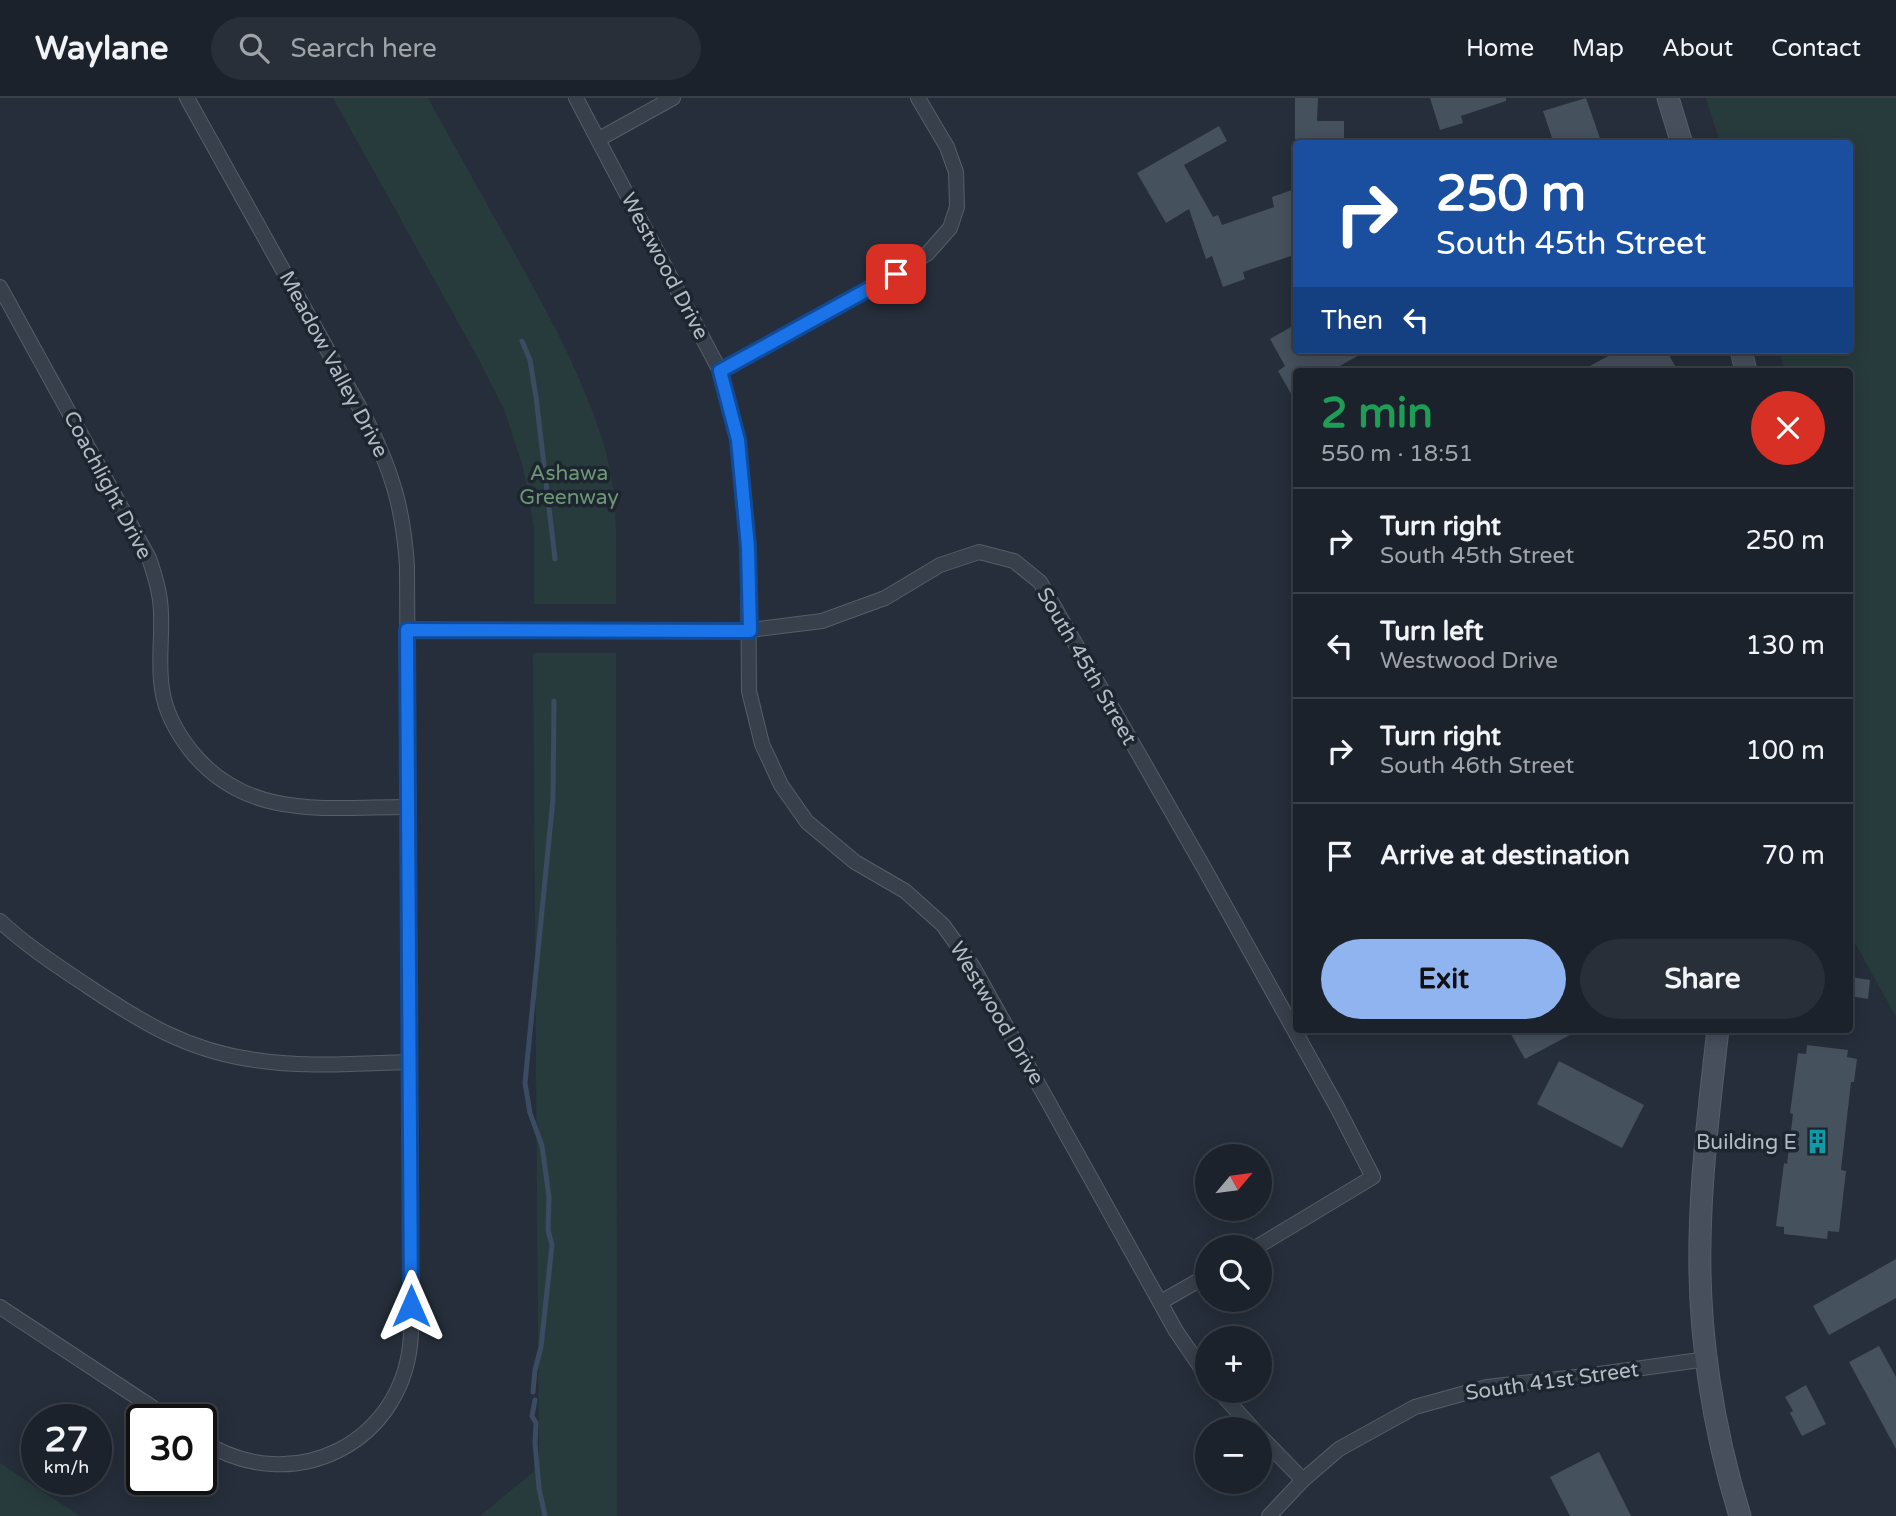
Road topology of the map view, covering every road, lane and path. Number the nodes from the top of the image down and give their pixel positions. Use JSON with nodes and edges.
{"nodes":[{"id":1,"x":187,"y":98,"type":"edge"},
{"id":2,"x":576,"y":98,"type":"edge"},
{"id":3,"x":673,"y":98,"type":"edge"},
{"id":4,"x":918,"y":98,"type":"edge"},
{"id":5,"x":1668,"y":98,"type":"edge"},
{"id":6,"x":599,"y":139,"type":"junction"},
{"id":7,"x":1681,"y":140,"type":"edge"},
{"id":8,"x":0,"y":287,"type":"edge"},
{"id":9,"x":720,"y":371,"type":"junction"},
{"id":10,"x":407,"y":630,"type":"junction"},
{"id":11,"x":750,"y":631,"type":"junction"},
{"id":12,"x":408,"y":807,"type":"junction"},
{"id":13,"x":0,"y":921,"type":"edge"},
{"id":14,"x":1293,"y":1031,"type":"edge"},
{"id":15,"x":1294,"y":1033,"type":"edge"},
{"id":16,"x":1718,"y":1033,"type":"edge"},
{"id":17,"x":410,"y":1062,"type":"junction"},
{"id":18,"x":1272,"y":1238,"type":"edge"},
{"id":19,"x":1195,"y":1282,"type":"edge"},
{"id":20,"x":1161,"y":1302,"type":"junction"},
{"id":21,"x":0,"y":1307,"type":"edge"},
{"id":22,"x":1195,"y":1359,"type":"edge"},
{"id":23,"x":1707,"y":1359,"type":"junction"},
{"id":24,"x":1230,"y":1403,"type":"edge"},
{"id":25,"x":147,"y":1404,"type":"edge"},
{"id":26,"x":1242,"y":1417,"type":"edge"},
{"id":27,"x":1272,"y":1448,"type":"edge"},
{"id":28,"x":217,"y":1449,"type":"edge"},
{"id":29,"x":1303,"y":1480,"type":"junction"},
{"id":30,"x":1269,"y":1516,"type":"edge"},
{"id":31,"x":1740,"y":1516,"type":"edge"}],
"edges":[{"from":1,"to":10,"type":"street","name":"Meadow Valley Drive"},
{"from":2,"to":6,"type":"street","name":"Westwood Drive"},
{"from":3,"to":6,"type":"street"},
{"from":4,"to":9,"type":"street"},
{"from":5,"to":7,"type":"main road"},
{"from":6,"to":9,"type":"street","name":"Westwood Drive"},
{"from":8,"to":12,"type":"street","name":"Coachlight Drive"},
{"from":9,"to":11,"type":"street","name":"Westwood Drive"},
{"from":10,"to":11,"type":"street","name":"South 45th Street"},
{"from":10,"to":12,"type":"street","name":"Meadow Valley Drive"},
{"from":11,"to":14,"type":"street","name":"South 45th Street"},
{"from":11,"to":20,"type":"street","name":"Westwood Drive"},
{"from":12,"to":17,"type":"street","name":"Meadow Valley Drive"},
{"from":13,"to":17,"type":"street"},
{"from":15,"to":18,"type":"street","name":"South 45th Street"},
{"from":16,"to":23,"type":"main road"},
{"from":17,"to":28,"type":"street","name":"Meadow Valley Drive"},
{"from":19,"to":20,"type":"street"},
{"from":20,"to":22,"type":"street","name":"Westwood Drive"},
{"from":21,"to":25,"type":"street"},
{"from":23,"to":29,"type":"street","name":"South 41st Street"},
{"from":23,"to":31,"type":"main road"},
{"from":24,"to":26,"type":"street"},
{"from":27,"to":29,"type":"street"},
{"from":29,"to":30,"type":"street","name":"South 41st Street"}]}
